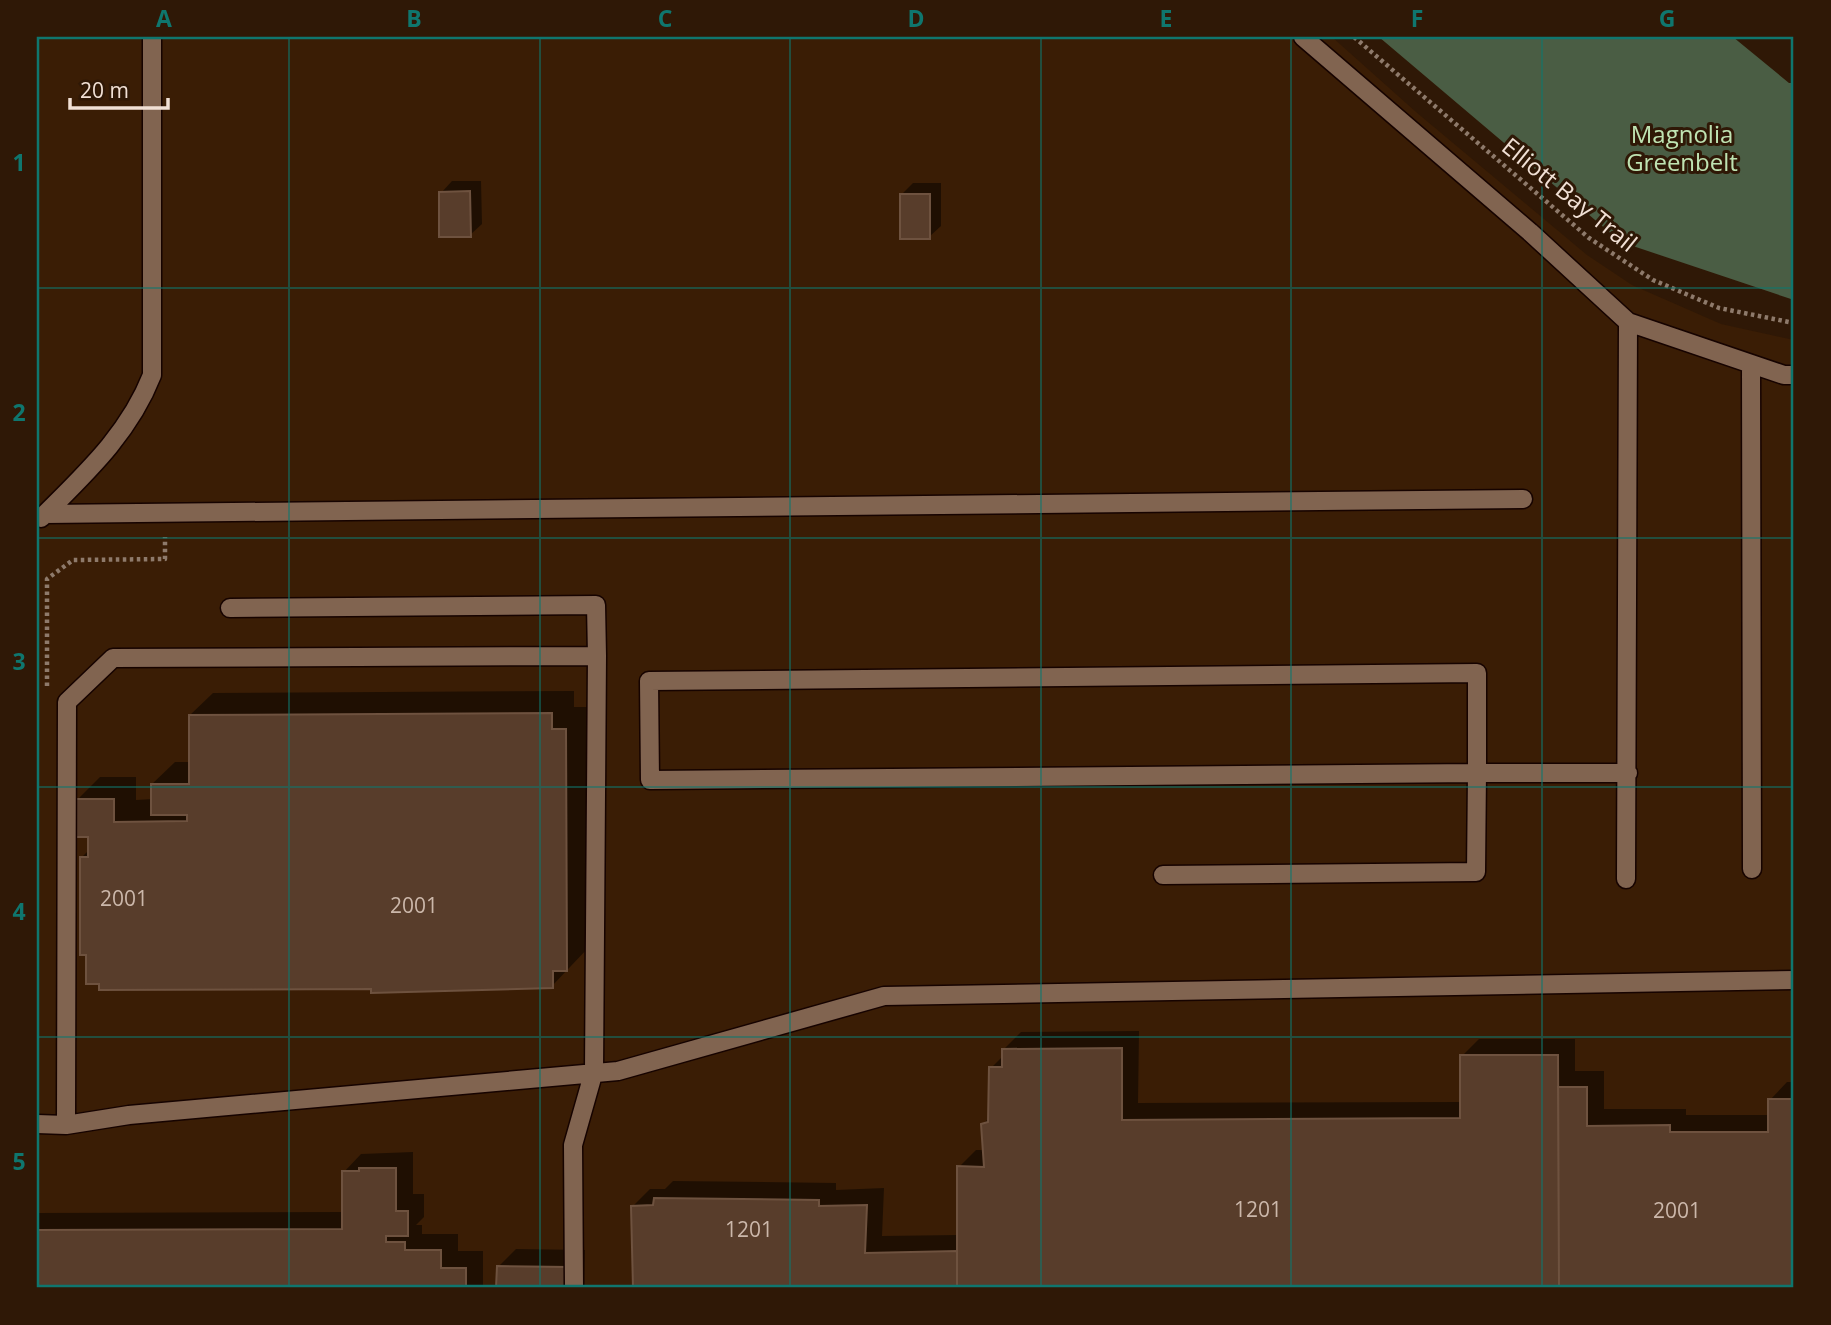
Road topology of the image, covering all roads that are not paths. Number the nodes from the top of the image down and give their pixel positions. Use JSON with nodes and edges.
{"nodes":[{"id":1,"x":152,"y":37,"type":"edge"},
{"id":2,"x":1303,"y":37,"type":"edge"},
{"id":3,"x":1628,"y":322,"type":"junction"},
{"id":4,"x":1751,"y":364,"type":"junction"},
{"id":5,"x":1794,"y":375,"type":"edge"},
{"id":6,"x":1523,"y":499,"type":"dead end"},
{"id":7,"x":41,"y":518,"type":"edge"},
{"id":8,"x":230,"y":608,"type":"dead end"},
{"id":9,"x":597,"y":656,"type":"junction"},
{"id":10,"x":1477,"y":772,"type":"junction"},
{"id":11,"x":1628,"y":772,"type":"junction"},
{"id":12,"x":1752,"y":869,"type":"dead end"},
{"id":13,"x":1163,"y":875,"type":"dead end"},
{"id":14,"x":1626,"y":879,"type":"dead end"},
{"id":15,"x":1794,"y":980,"type":"edge"},
{"id":16,"x":594,"y":1071,"type":"junction"},
{"id":17,"x":37,"y":1124,"type":"edge"},
{"id":18,"x":66,"y":1125,"type":"junction"},
{"id":19,"x":574,"y":1288,"type":"edge"}],
"edges":[{"from":1,"to":7,"type":"lane"},
{"from":2,"to":3,"type":"lane"},
{"from":3,"to":4,"type":"lane"},
{"from":3,"to":11,"type":"lane"},
{"from":4,"to":5,"type":"lane"},
{"from":4,"to":12,"type":"lane"},
{"from":6,"to":7,"type":"lane"},
{"from":8,"to":9,"type":"lane"},
{"from":9,"to":16,"type":"lane"},
{"from":9,"to":18,"type":"lane"},
{"from":10,"to":10,"type":"lane"},
{"from":10,"to":11,"type":"lane"},
{"from":10,"to":13,"type":"lane"},
{"from":11,"to":14,"type":"lane"},
{"from":15,"to":16,"type":"lane"},
{"from":16,"to":18,"type":"lane"},
{"from":16,"to":19,"type":"lane"},
{"from":17,"to":18,"type":"lane"}]}
